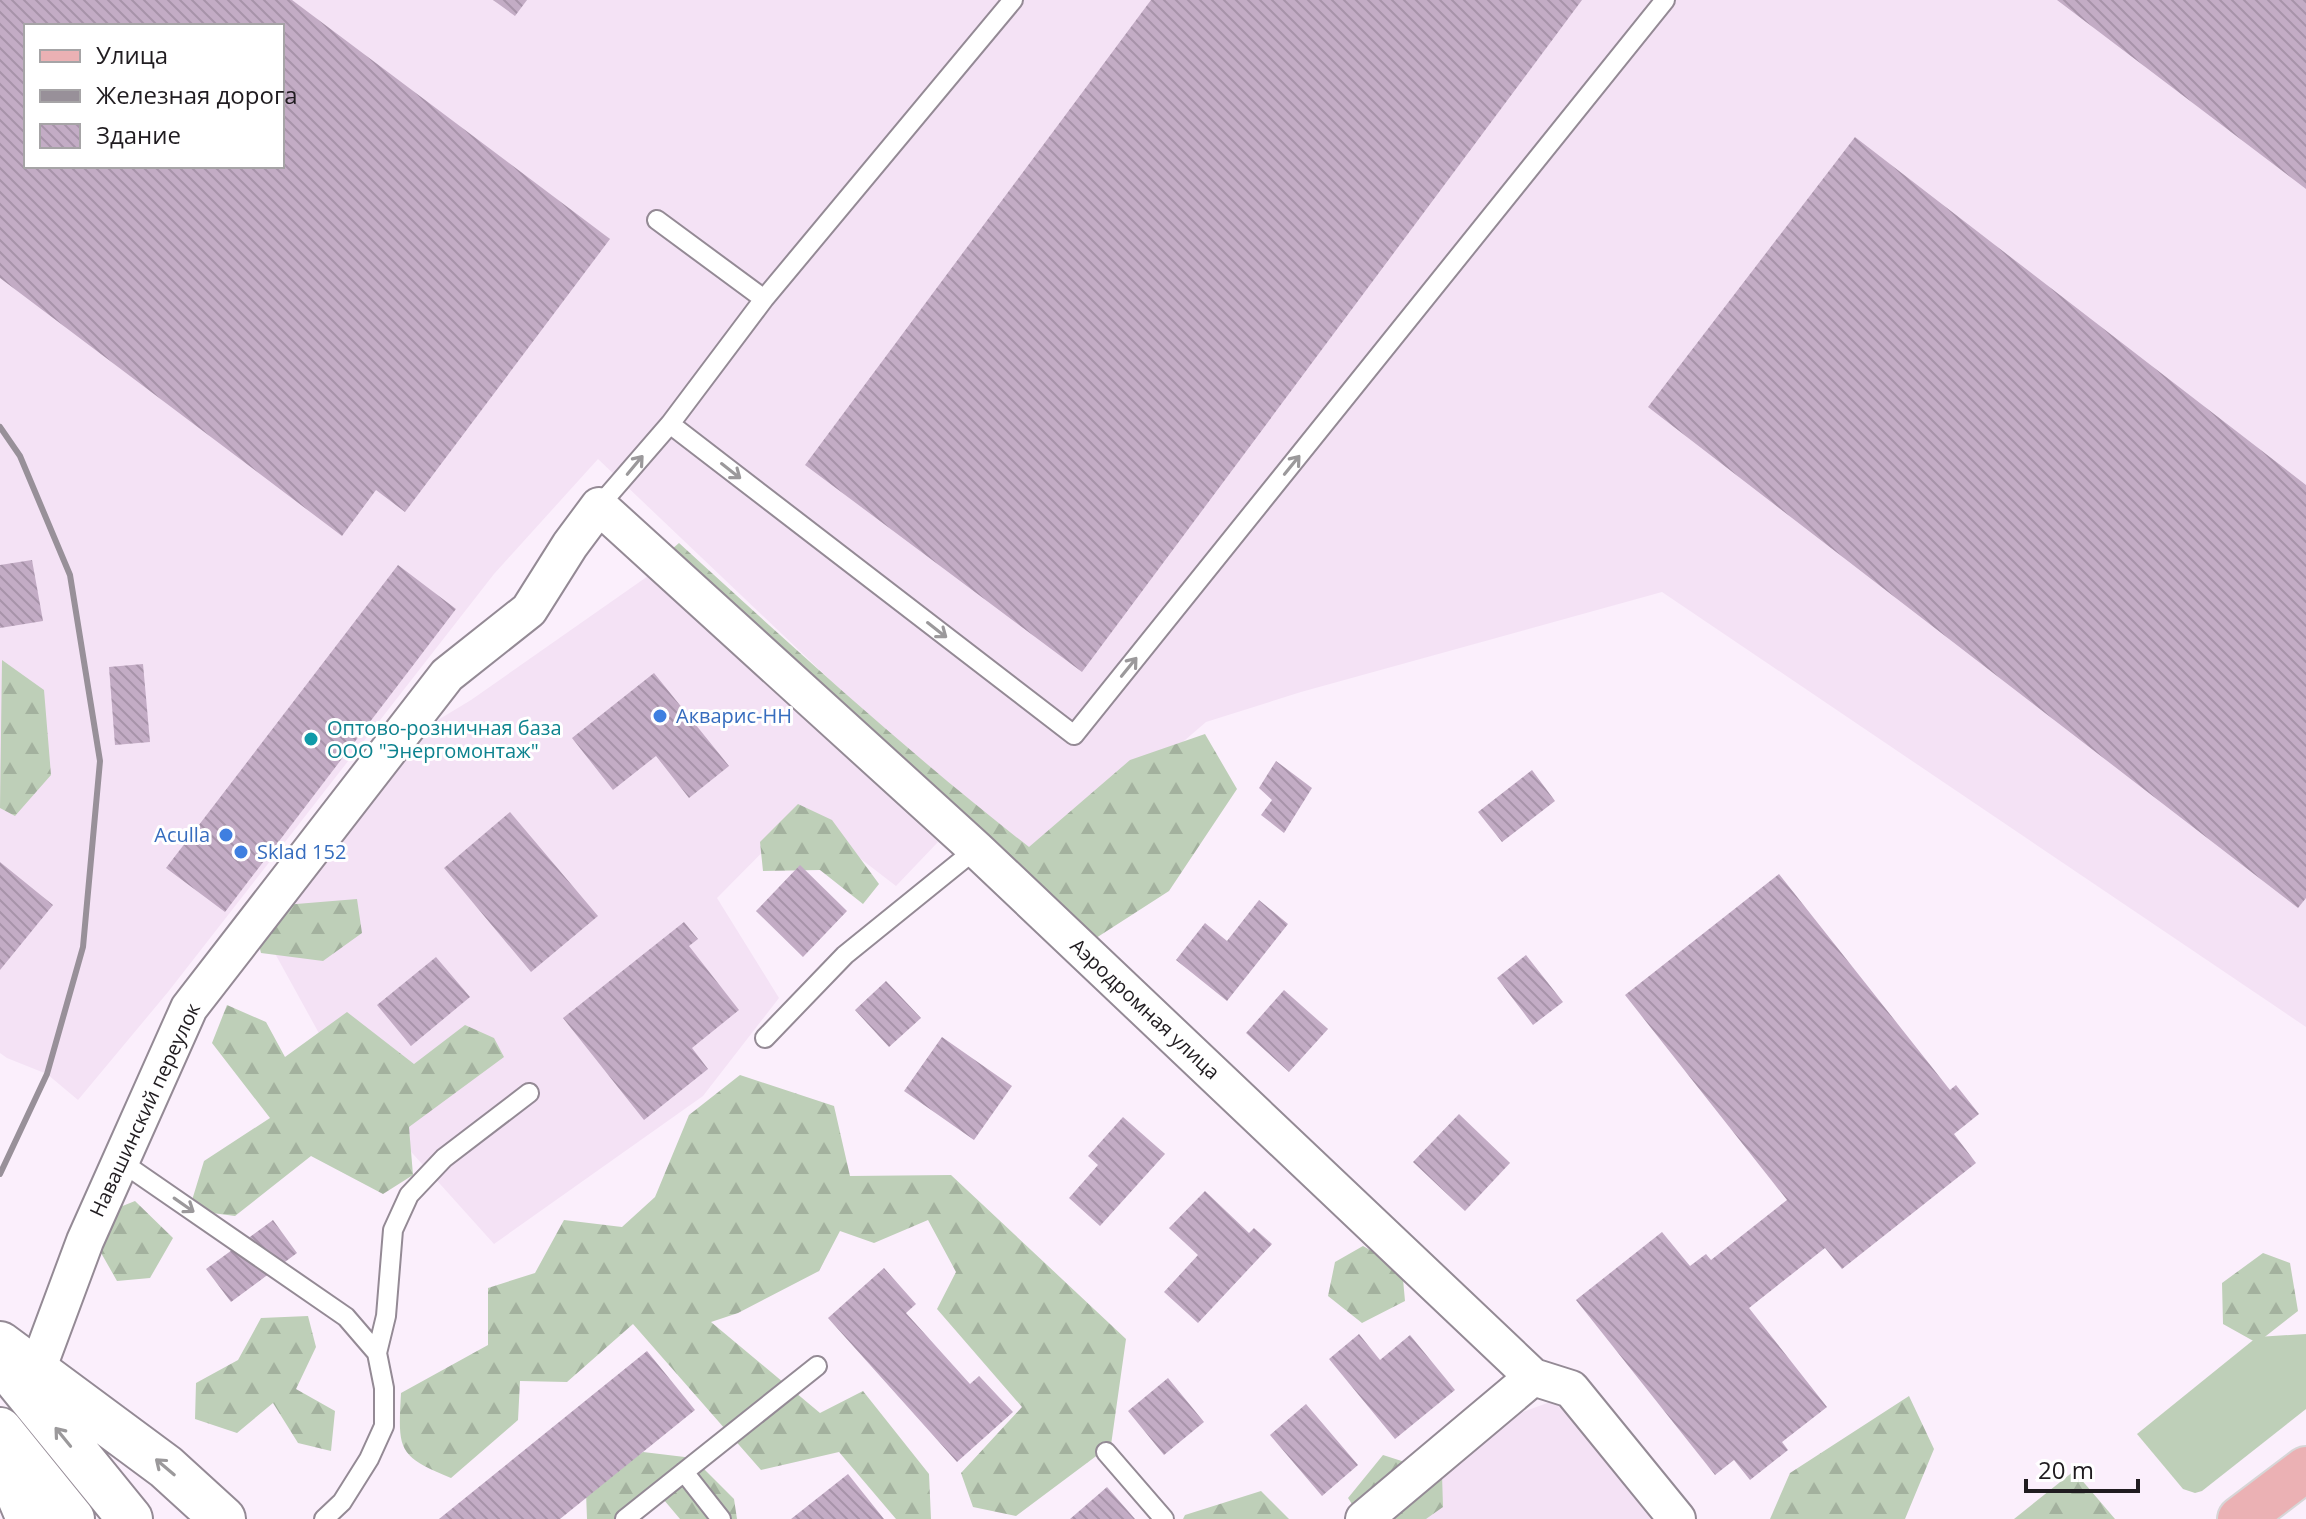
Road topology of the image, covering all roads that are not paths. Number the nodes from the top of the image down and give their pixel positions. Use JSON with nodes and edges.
{"nodes":[{"id":1,"x":1013,"y":0,"type":"edge"},
{"id":2,"x":1665,"y":0,"type":"edge"},
{"id":3,"x":657,"y":220,"type":"dead end"},
{"id":4,"x":764,"y":299,"type":"junction"},
{"id":5,"x":670,"y":424,"type":"junction"},
{"id":6,"x":599,"y":506,"type":"junction"},
{"id":7,"x":976,"y":849,"type":"junction"},
{"id":8,"x":765,"y":1038,"type":"dead end"},
{"id":9,"x":529,"y":1093,"type":"dead end"},
{"id":10,"x":120,"y":1161,"type":"junction"},
{"id":11,"x":0,"y":1344,"type":"edge"},
{"id":12,"x":377,"y":1353,"type":"junction"},
{"id":13,"x":19,"y":1364,"type":"edge"},
{"id":14,"x":817,"y":1366,"type":"dead end"},
{"id":15,"x":1533,"y":1377,"type":"junction"},
{"id":16,"x":0,"y":1430,"type":"edge"},
{"id":17,"x":1106,"y":1452,"type":"dead end"},
{"id":18,"x":0,"y":1460,"type":"edge"},
{"id":19,"x":2306,"y":1469,"type":"edge"},
{"id":20,"x":684,"y":1472,"type":"junction"},
{"id":21,"x":29,"y":1519,"type":"edge"},
{"id":22,"x":72,"y":1519,"type":"edge"},
{"id":23,"x":130,"y":1519,"type":"edge"},
{"id":24,"x":223,"y":1519,"type":"edge"},
{"id":25,"x":324,"y":1519,"type":"edge"},
{"id":26,"x":625,"y":1519,"type":"edge"},
{"id":27,"x":721,"y":1519,"type":"edge"},
{"id":28,"x":1164,"y":1519,"type":"edge"},
{"id":29,"x":1364,"y":1519,"type":"edge"},
{"id":30,"x":1677,"y":1519,"type":"edge"},
{"id":31,"x":2240,"y":1519,"type":"edge"}],
"edges":[{"from":1,"to":4,"type":"lane"},
{"from":5,"to":2,"type":"lane","one_way":true},
{"from":3,"to":4,"type":"lane"},
{"from":4,"to":5,"type":"lane"},
{"from":6,"to":5,"type":"lane","one_way":true},
{"from":6,"to":7,"type":"street","name":"Аэродромная улица"},
{"from":6,"to":10,"type":"street","name":"Навашинский переулок"},
{"from":7,"to":8,"type":"lane"},
{"from":7,"to":15,"type":"street","name":"Аэродромная улица"},
{"from":9,"to":12,"type":"lane"},
{"from":10,"to":12,"type":"lane","one_way":true},
{"from":10,"to":13,"type":"street","name":"Навашинский переулок"},
{"from":11,"to":13,"type":"main road"},
{"from":12,"to":25,"type":"lane"},
{"from":23,"to":13,"type":"main road","one_way":true},
{"from":24,"to":13,"type":"main road","one_way":true},
{"from":14,"to":20,"type":"lane"},
{"from":15,"to":29,"type":"street"},
{"from":15,"to":30,"type":"street","name":"Аэродромная улица"},
{"from":16,"to":22,"type":"main road"},
{"from":17,"to":28,"type":"lane"},
{"from":18,"to":21,"type":"main road"},
{"from":19,"to":31,"type":"main road"},
{"from":20,"to":26,"type":"lane"},
{"from":20,"to":27,"type":"lane"}]}
